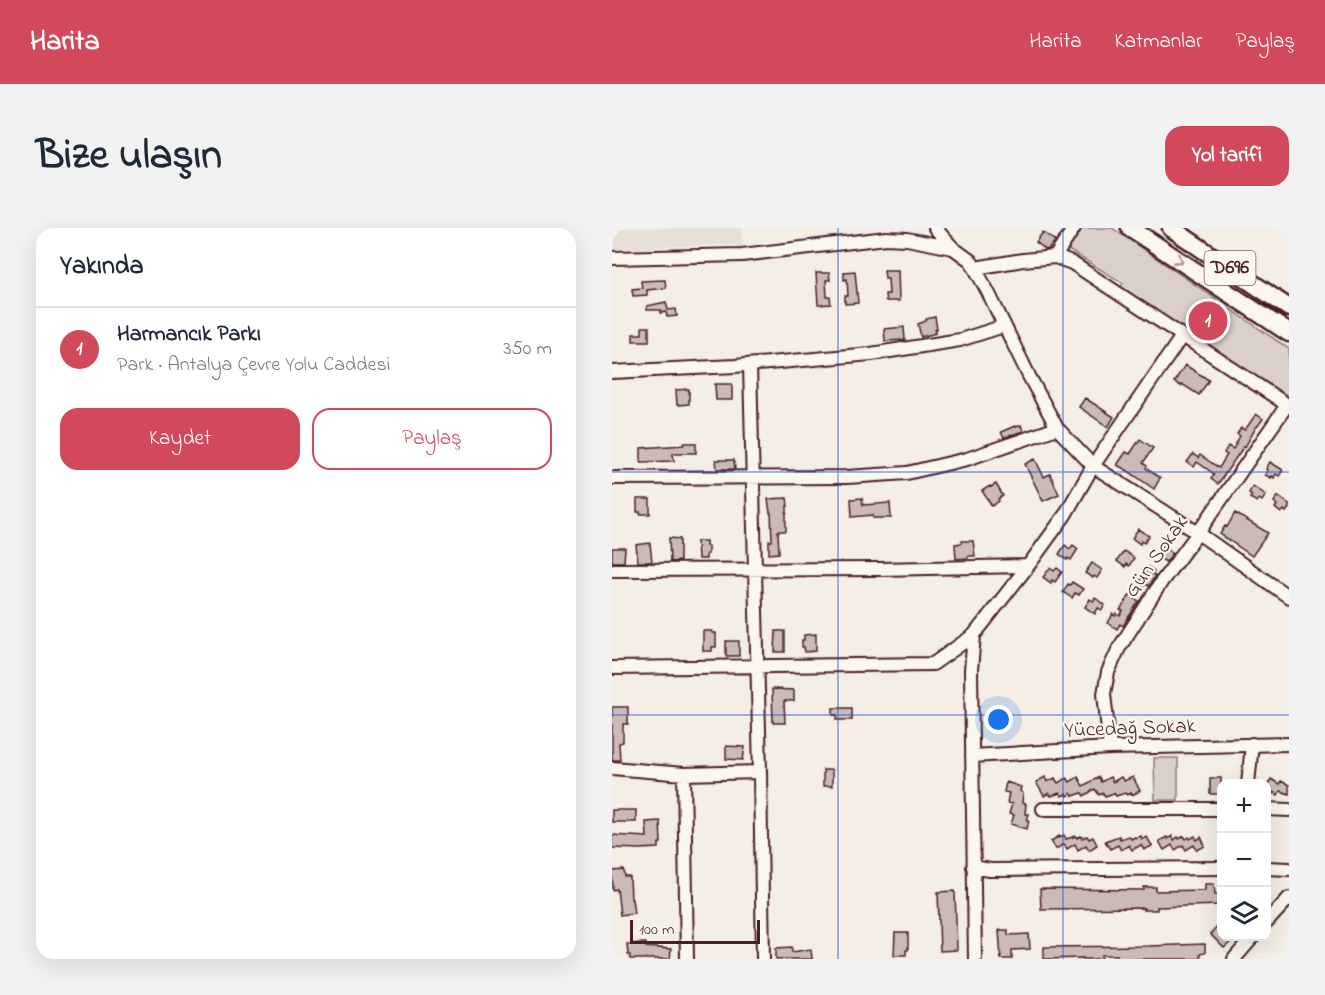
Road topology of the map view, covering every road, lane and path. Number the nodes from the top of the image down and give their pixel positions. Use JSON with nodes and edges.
{"nodes":[{"id":1,"x":935,"y":228,"type":"edge"},
{"id":2,"x":1074,"y":228,"type":"edge"},
{"id":3,"x":1130,"y":228,"type":"edge"},
{"id":4,"x":1171,"y":228,"type":"edge"},
{"id":5,"x":953,"y":248,"type":"junction"},
{"id":6,"x":1055,"y":257,"type":"junction"},
{"id":7,"x":612,"y":258,"type":"edge"},
{"id":8,"x":975,"y":268,"type":"junction"},
{"id":9,"x":1289,"y":308,"type":"edge"},
{"id":10,"x":1005,"y":326,"type":"junction"},
{"id":11,"x":1289,"y":333,"type":"edge"},
{"id":12,"x":1182,"y":336,"type":"junction"},
{"id":13,"x":750,"y":365,"type":"junction"},
{"id":14,"x":612,"y":372,"type":"edge"},
{"id":15,"x":1288,"y":406,"type":"edge"},
{"id":16,"x":1057,"y":428,"type":"junction"},
{"id":17,"x":1093,"y":466,"type":"junction"},
{"id":18,"x":612,"y":478,"type":"edge"},
{"id":19,"x":752,"y":478,"type":"junction"},
{"id":20,"x":1198,"y":533,"type":"junction"},
{"id":21,"x":1028,"y":566,"type":"junction"},
{"id":22,"x":755,"y":569,"type":"junction"},
{"id":23,"x":612,"y":570,"type":"edge"},
{"id":24,"x":1289,"y":597,"type":"edge"},
{"id":25,"x":974,"y":634,"type":"junction"},
{"id":26,"x":758,"y":666,"type":"junction"},
{"id":27,"x":612,"y":668,"type":"edge"},
{"id":28,"x":1252,"y":744,"type":"junction"},
{"id":29,"x":1289,"y":744,"type":"edge"},
{"id":30,"x":1110,"y":748,"type":"junction"},
{"id":31,"x":972,"y":756,"type":"junction"},
{"id":32,"x":612,"y":768,"type":"edge"},
{"id":33,"x":760,"y":772,"type":"junction"},
{"id":34,"x":684,"y":774,"type":"junction"},
{"id":35,"x":1248,"y":779,"type":"edge"},
{"id":36,"x":1043,"y":809,"type":"dead end"},
{"id":37,"x":1217,"y":809,"type":"edge"},
{"id":38,"x":1271,"y":809,"type":"edge"},
{"id":39,"x":1289,"y":810,"type":"edge"},
{"id":40,"x":973,"y":867,"type":"junction"},
{"id":41,"x":1217,"y":868,"type":"edge"},
{"id":42,"x":1271,"y":868,"type":"edge"},
{"id":43,"x":1289,"y":868,"type":"edge"},
{"id":44,"x":1289,"y":898,"type":"edge"},
{"id":45,"x":1271,"y":918,"type":"edge"},
{"id":46,"x":1250,"y":941,"type":"edge"},
{"id":47,"x":687,"y":959,"type":"edge"},
{"id":48,"x":763,"y":959,"type":"edge"},
{"id":49,"x":975,"y":959,"type":"edge"},
{"id":50,"x":1234,"y":959,"type":"edge"}],
"edges":[{"from":1,"to":5,"type":"street"},
{"from":2,"to":6,"type":"street"},
{"from":3,"to":11,"type":"highway","number":"D696","one_way":true},
{"from":4,"to":9,"type":"highway","number":"D696"},
{"from":5,"to":7,"type":"street"},
{"from":5,"to":8,"type":"street"},
{"from":6,"to":8,"type":"street"},
{"from":6,"to":12,"type":"street"},
{"from":8,"to":10,"type":"street"},
{"from":10,"to":13,"type":"street"},
{"from":10,"to":16,"type":"street"},
{"from":12,"to":15,"type":"street"},
{"from":12,"to":17,"type":"street"},
{"from":13,"to":14,"type":"street"},
{"from":13,"to":19,"type":"street"},
{"from":15,"to":20,"type":"street","name":"Gün Sokak"},
{"from":16,"to":17,"type":"street"},
{"from":16,"to":19,"type":"street"},
{"from":17,"to":20,"type":"street"},
{"from":17,"to":21,"type":"street"},
{"from":18,"to":19,"type":"street"},
{"from":19,"to":22,"type":"street"},
{"from":20,"to":24,"type":"street"},
{"from":20,"to":30,"type":"street","name":"Gün Sokak"},
{"from":21,"to":22,"type":"street"},
{"from":21,"to":25,"type":"street"},
{"from":22,"to":23,"type":"street"},
{"from":22,"to":26,"type":"street"},
{"from":25,"to":26,"type":"street"},
{"from":25,"to":31,"type":"street"},
{"from":26,"to":27,"type":"street"},
{"from":26,"to":33,"type":"street"},
{"from":28,"to":29,"type":"street","name":"Yücedağ Sokak"},
{"from":28,"to":30,"type":"street","name":"Yücedağ Sokak"},
{"from":28,"to":35,"type":"street"},
{"from":30,"to":31,"type":"street","name":"Yücedağ Sokak"},
{"from":31,"to":40,"type":"street"},
{"from":32,"to":34,"type":"street"},
{"from":33,"to":34,"type":"street"},
{"from":33,"to":48,"type":"street"},
{"from":34,"to":47,"type":"street"},
{"from":36,"to":37,"type":"street"},
{"from":38,"to":39,"type":"street"},
{"from":40,"to":41,"type":"street"},
{"from":40,"to":49,"type":"street"},
{"from":42,"to":43,"type":"street"},
{"from":44,"to":45,"type":"street"},
{"from":46,"to":50,"type":"street"}]}
